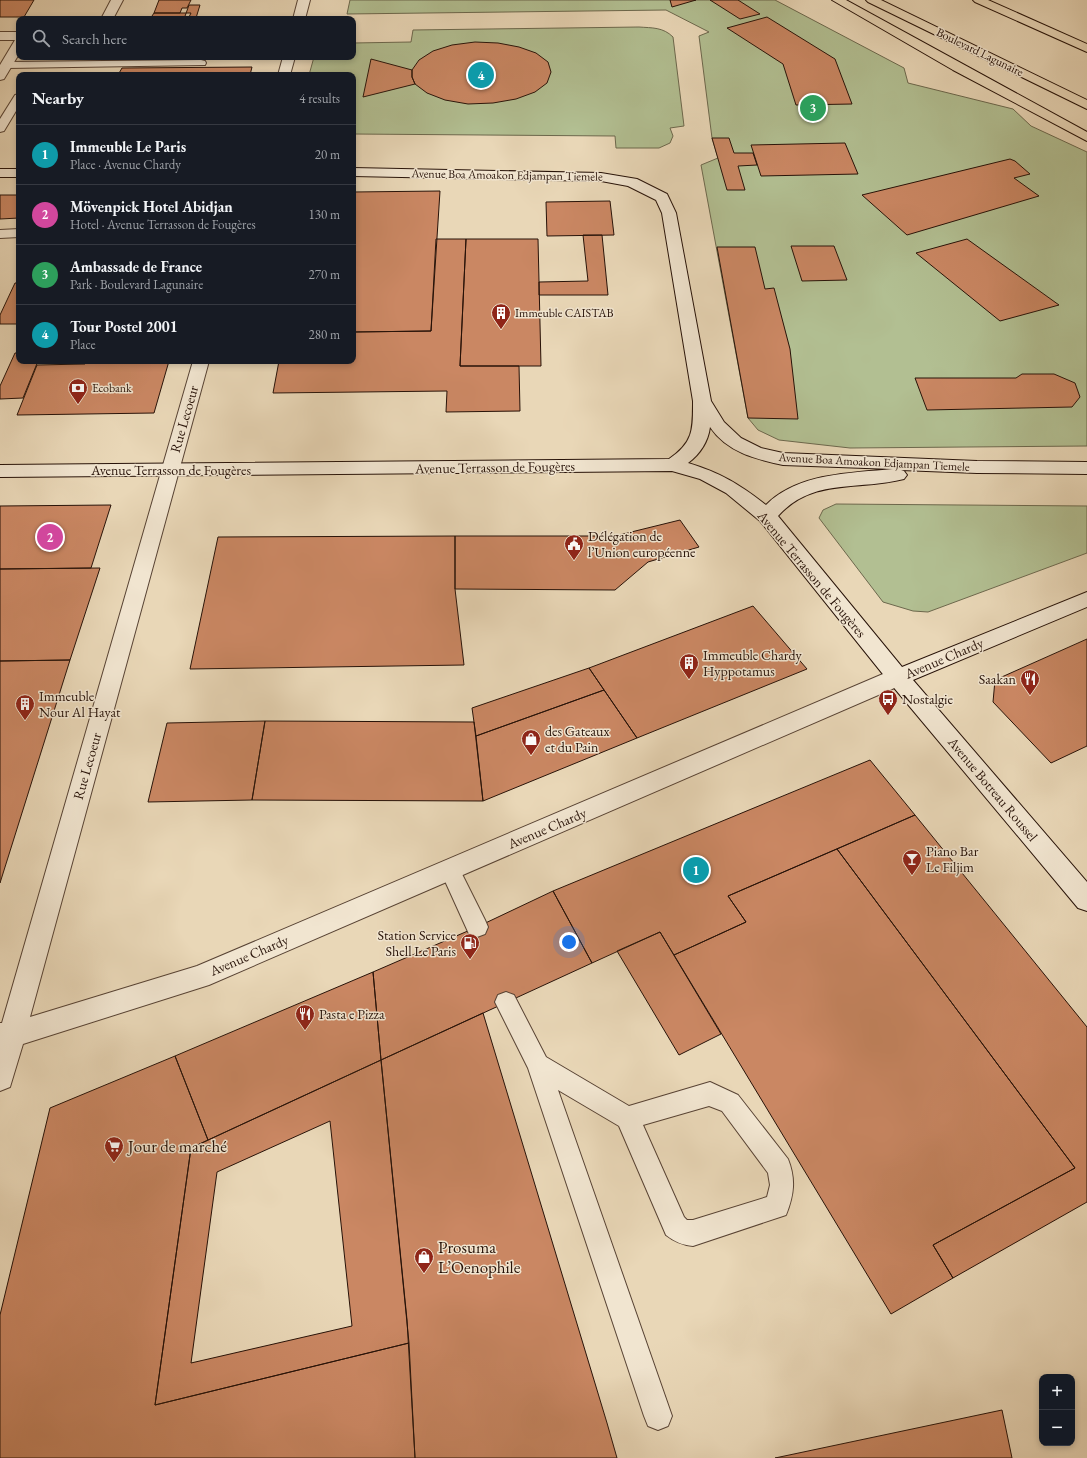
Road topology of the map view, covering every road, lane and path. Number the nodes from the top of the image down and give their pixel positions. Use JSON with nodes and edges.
{"nodes":[{"id":1,"x":117,"y":0,"type":"edge"},
{"id":2,"x":304,"y":0,"type":"edge"},
{"id":3,"x":838,"y":0,"type":"edge"},
{"id":4,"x":872,"y":0,"type":"edge"},
{"id":5,"x":979,"y":0,"type":"edge"},
{"id":6,"x":109,"y":16,"type":"edge"},
{"id":7,"x":300,"y":16,"type":"edge"},
{"id":8,"x":0,"y":36,"type":"edge"},
{"id":9,"x":16,"y":36,"type":"edge"},
{"id":10,"x":16,"y":48,"type":"edge"},
{"id":11,"x":1087,"y":48,"type":"edge"},
{"id":12,"x":288,"y":60,"type":"edge"},
{"id":13,"x":201,"y":63,"type":"dead end"},
{"id":14,"x":38,"y":64,"type":"junction"},
{"id":15,"x":7,"y":65,"type":"junction"},
{"id":16,"x":34,"y":72,"type":"edge"},
{"id":17,"x":285,"y":72,"type":"edge"},
{"id":18,"x":0,"y":76,"type":"edge"},
{"id":19,"x":16,"y":102,"type":"edge"},
{"id":20,"x":1087,"y":104,"type":"edge"},
{"id":21,"x":0,"y":129,"type":"edge"},
{"id":22,"x":1087,"y":137,"type":"edge"},
{"id":23,"x":356,"y":172,"type":"edge"},
{"id":24,"x":0,"y":173,"type":"edge"},
{"id":25,"x":16,"y":173,"type":"edge"},
{"id":26,"x":16,"y":233,"type":"edge"},
{"id":27,"x":0,"y":234,"type":"edge"},
{"id":28,"x":199,"y":364,"type":"edge"},
{"id":29,"x":702,"y":401,"type":"junction"},
{"id":30,"x":673,"y":465,"type":"junction"},
{"id":31,"x":977,"y":468,"type":"junction"},
{"id":32,"x":1087,"y":468,"type":"edge"},
{"id":33,"x":169,"y":470,"type":"junction"},
{"id":34,"x":0,"y":471,"type":"edge"},
{"id":35,"x":767,"y":516,"type":"junction"},
{"id":36,"x":1087,"y":599,"type":"edge"},
{"id":37,"x":898,"y":678,"type":"junction"},
{"id":38,"x":450,"y":870,"type":"junction"},
{"id":39,"x":1085,"y":894,"type":"edge"},
{"id":40,"x":477,"y":927,"type":"dead end"},
{"id":41,"x":506,"y":1002,"type":"dead end"},
{"id":42,"x":6,"y":1036,"type":"edge"},
{"id":43,"x":538,"y":1065,"type":"junction"},
{"id":44,"x":0,"y":1078,"type":"edge"},
{"id":45,"x":627,"y":1118,"type":"junction"},
{"id":46,"x":658,"y":1416,"type":"dead end"}],
"edges":[{"from":1,"to":6,"type":"street"},
{"from":2,"to":7,"type":"street"},
{"from":3,"to":22,"type":"highway"},
{"from":4,"to":20,"type":"highway","name":"Boulevard Lagunaire"},
{"from":5,"to":11,"type":"highway"},
{"from":8,"to":9,"type":"street"},
{"from":10,"to":15,"type":"street"},
{"from":12,"to":17,"type":"street"},
{"from":13,"to":14,"type":"lane"},
{"from":14,"to":15,"type":"lane"},
{"from":14,"to":16,"type":"lane"},
{"from":15,"to":18,"type":"street"},
{"from":19,"to":21,"type":"lane"},
{"from":23,"to":29,"type":"street","name":"Avenue Boa Amoakon Edjampan Tiemele"},
{"from":24,"to":25,"type":"street"},
{"from":26,"to":27,"type":"lane"},
{"from":28,"to":33,"type":"street","name":"Rue Lecoeur"},
{"from":29,"to":30,"type":"street"},
{"from":29,"to":31,"type":"street","name":"Avenue Boa Amoakon Edjampan Tiemele"},
{"from":30,"to":33,"type":"street","name":"Avenue Terrasson de Fougères"},
{"from":30,"to":35,"type":"street","name":"Avenue Terrasson de Fougères"},
{"from":31,"to":32,"type":"street","name":"Avenue Boa Amoakon Edjampan Tiemele"},
{"from":31,"to":35,"type":"street"},
{"from":33,"to":34,"type":"street","name":"Avenue Terrasson de Fougères"},
{"from":33,"to":42,"type":"street","name":"Rue Lecoeur"},
{"from":35,"to":37,"type":"street","name":"Avenue Terrasson de Fougères"},
{"from":36,"to":37,"type":"street","name":"Avenue Chardy"},
{"from":37,"to":38,"type":"street","name":"Avenue Chardy"},
{"from":37,"to":39,"type":"street","name":"Avenue Botreau Roussel"},
{"from":38,"to":40,"type":"lane"},
{"from":38,"to":42,"type":"street","name":"Avenue Chardy"},
{"from":41,"to":43,"type":"lane"},
{"from":42,"to":44,"type":"street","name":"Rue Lecoeur"},
{"from":43,"to":45,"type":"lane"},
{"from":43,"to":46,"type":"lane"},
{"from":45,"to":45,"type":"lane"}]}
